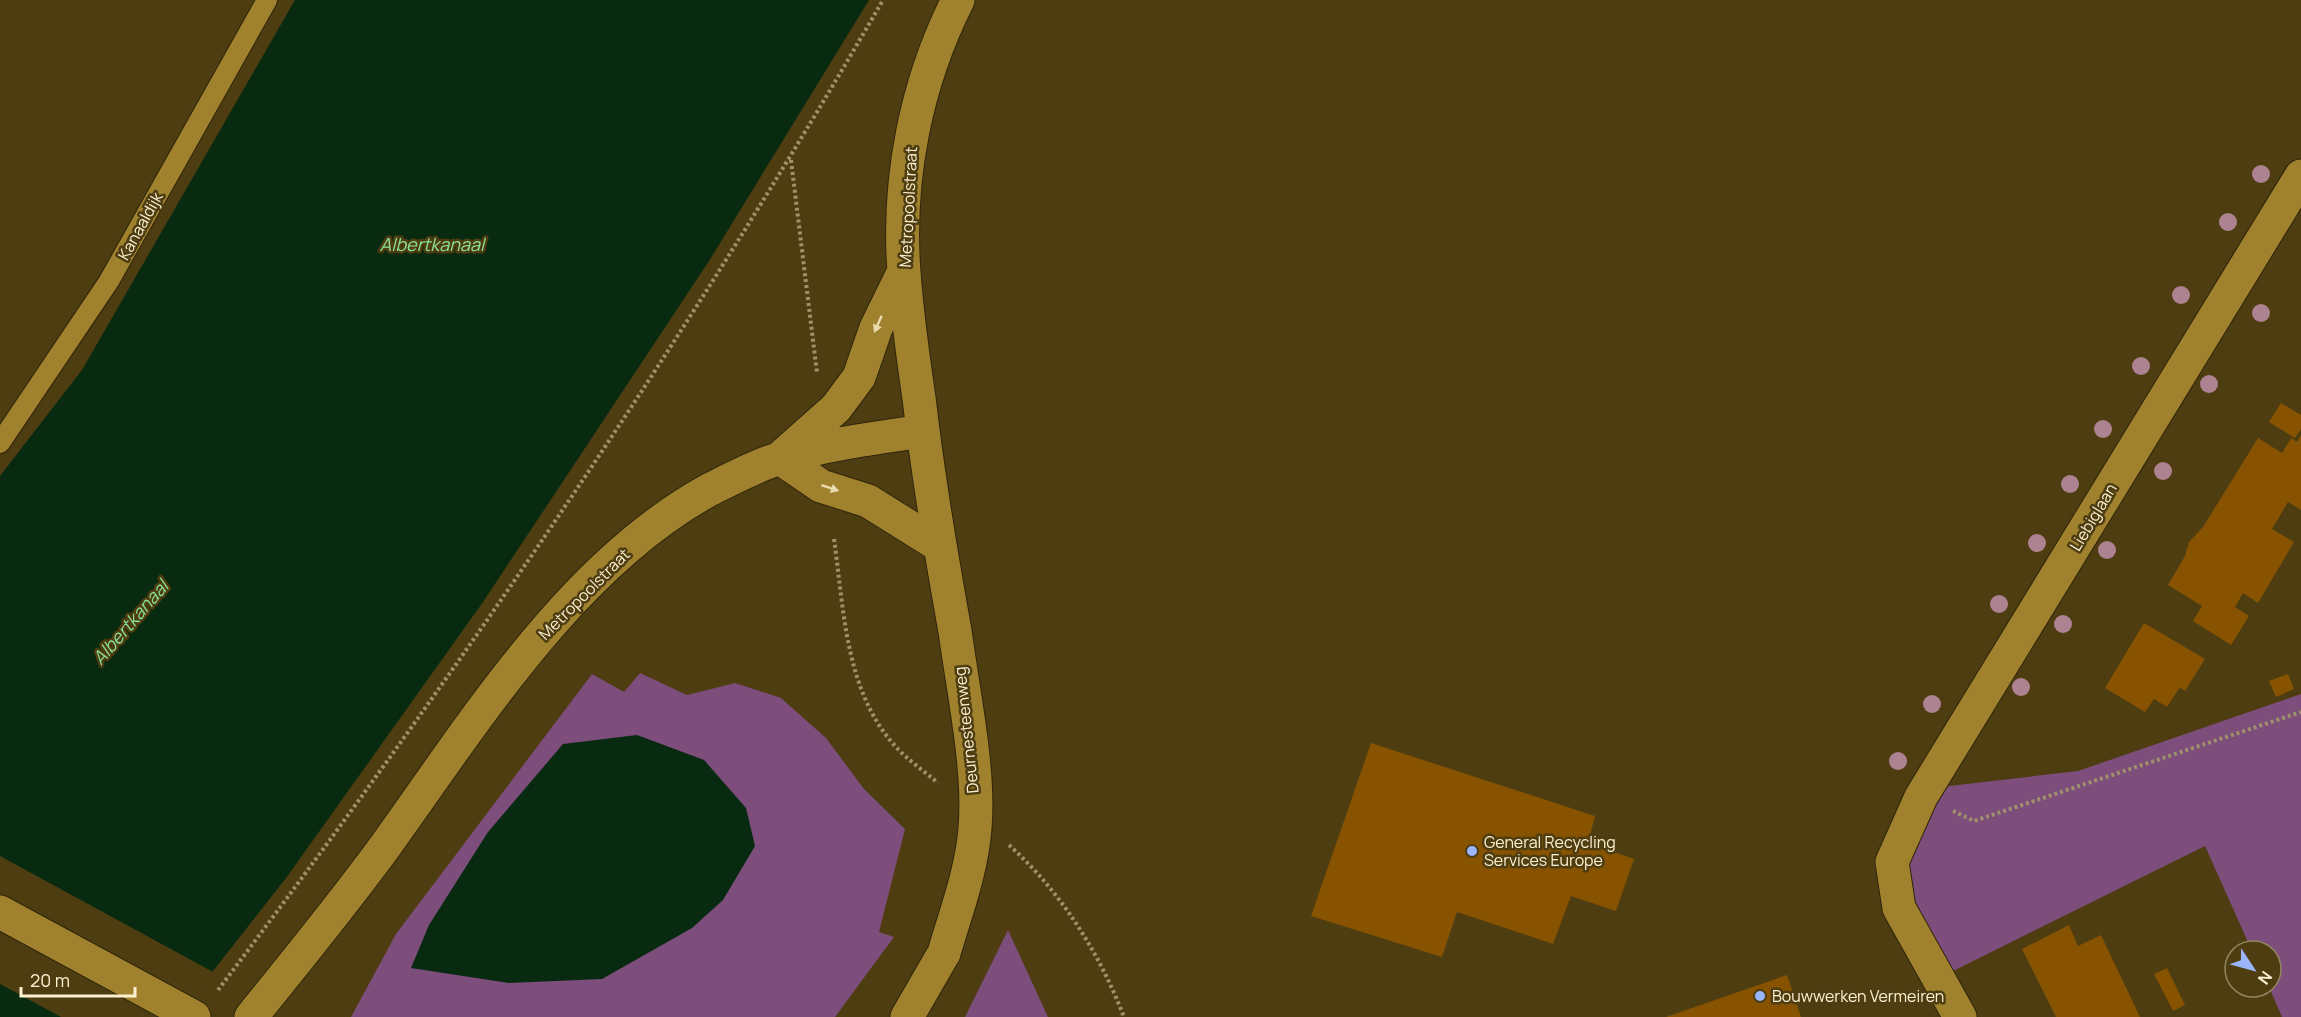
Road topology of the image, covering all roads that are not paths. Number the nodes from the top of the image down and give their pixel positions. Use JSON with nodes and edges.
{"nodes":[{"id":1,"x":267,"y":0,"type":"edge"},
{"id":2,"x":958,"y":0,"type":"edge"},
{"id":3,"x":2297,"y":190,"type":"edge"},
{"id":4,"x":904,"y":272,"type":"junction"},
{"id":5,"x":923,"y":431,"type":"junction"},
{"id":6,"x":0,"y":443,"type":"edge"},
{"id":7,"x":780,"y":458,"type":"junction"},
{"id":8,"x":940,"y":546,"type":"junction"},
{"id":9,"x":0,"y":912,"type":"edge"},
{"id":10,"x":203,"y":1008,"type":"edge"},
{"id":11,"x":251,"y":1017,"type":"edge"},
{"id":12,"x":907,"y":1017,"type":"edge"},
{"id":13,"x":1960,"y":1017,"type":"edge"}],
"edges":[{"from":1,"to":6,"type":"lane","name":"Kanaaldijk"},
{"from":2,"to":4,"type":"street","name":"Metropoolstraat"},
{"from":3,"to":13,"type":"street","name":"Liebiglaan"},
{"from":4,"to":5,"type":"street","name":"Metropoolstraat"},
{"from":4,"to":7,"type":"street","one_way":true},
{"from":5,"to":7,"type":"street","name":"Metropoolstraat"},
{"from":5,"to":8,"type":"street","name":"Deurnesteenweg"},
{"from":7,"to":8,"type":"street","one_way":true},
{"from":7,"to":11,"type":"street","name":"Metropoolstraat"},
{"from":8,"to":12,"type":"street","name":"Deurnesteenweg","bridge":true},
{"from":9,"to":10,"type":"street"}]}
